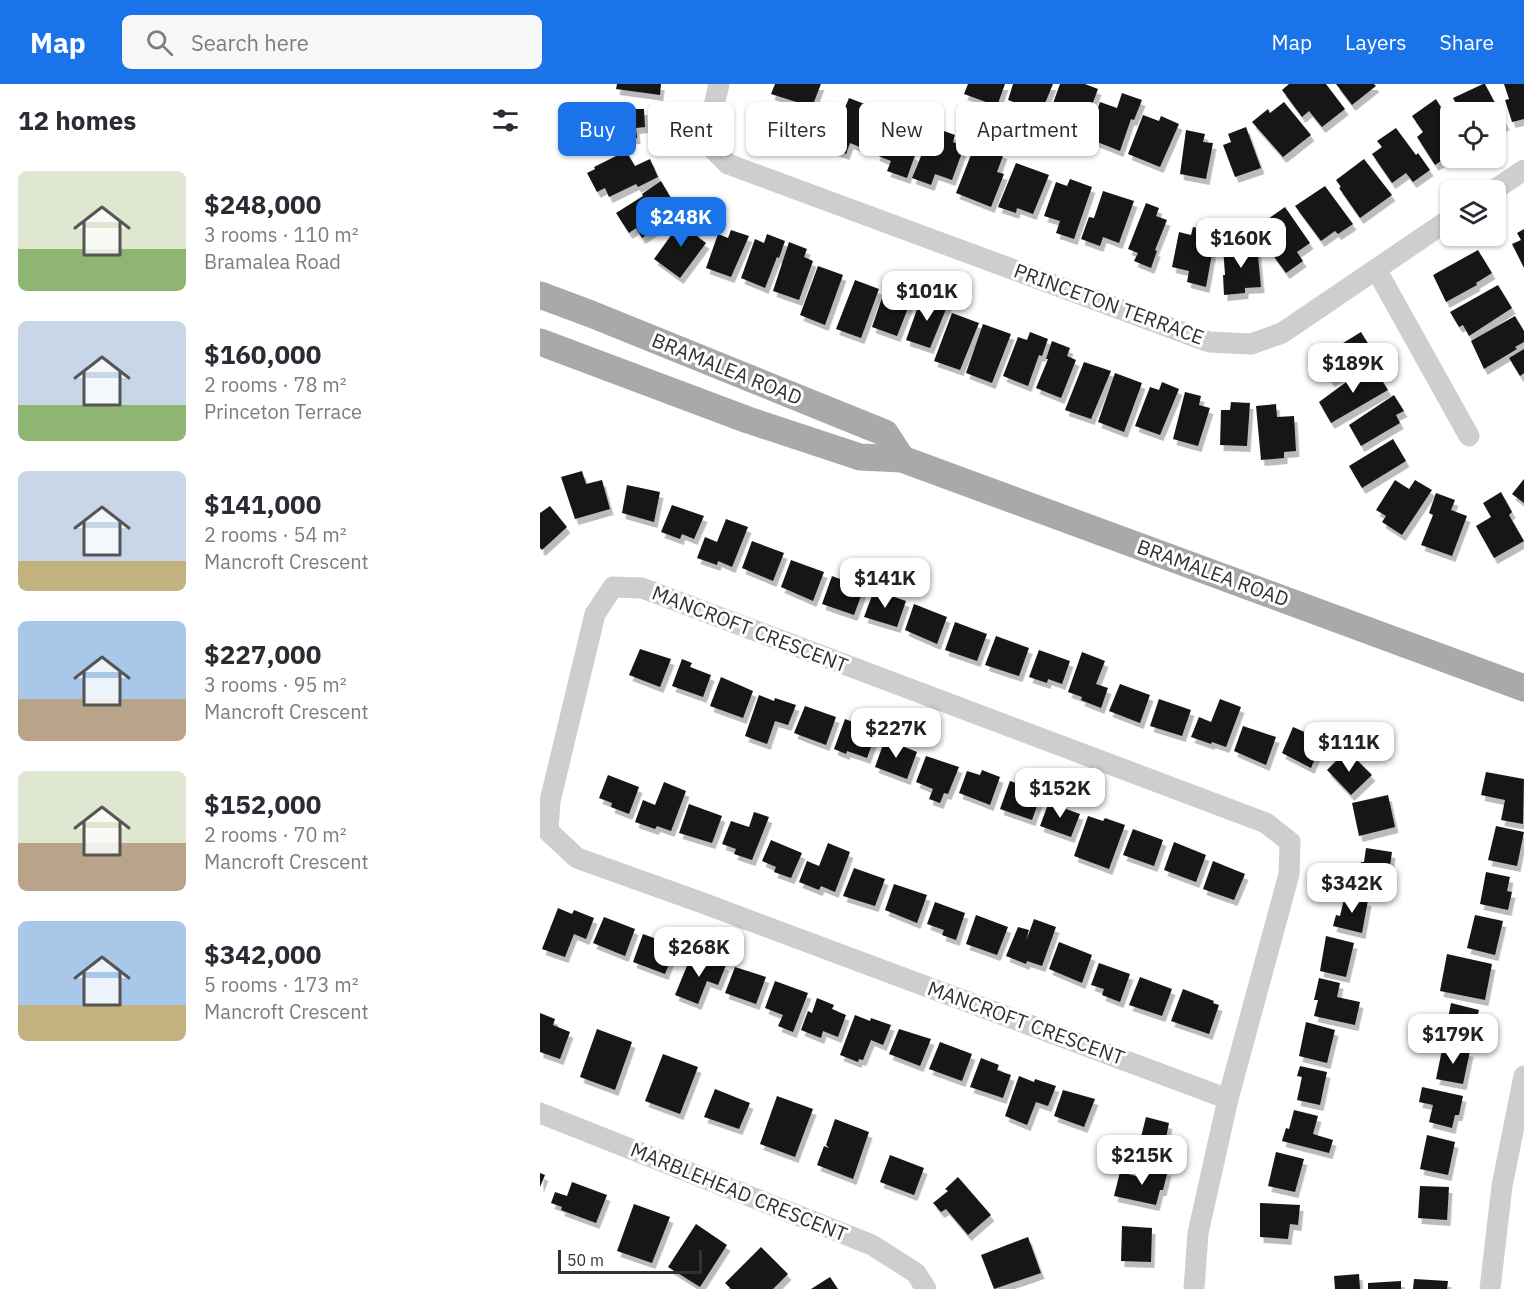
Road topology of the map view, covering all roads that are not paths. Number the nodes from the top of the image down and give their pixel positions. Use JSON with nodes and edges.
{"nodes":[{"id":1,"x":719,"y":84,"type":"edge"},
{"id":2,"x":1524,"y":170,"type":"edge"},
{"id":3,"x":1506,"y":182,"type":"edge"},
{"id":4,"x":1440,"y":226,"type":"edge"},
{"id":5,"x":1376,"y":269,"type":"junction"},
{"id":6,"x":540,"y":284,"type":"edge"},
{"id":7,"x":540,"y":295,"type":"edge"},
{"id":8,"x":591,"y":314,"type":"junction"},
{"id":9,"x":545,"y":347,"type":"edge"},
{"id":10,"x":1469,"y":435,"type":"dead end"},
{"id":11,"x":902,"y":459,"type":"junction"},
{"id":12,"x":1524,"y":688,"type":"edge"},
{"id":13,"x":1524,"y":1076,"type":"edge"},
{"id":14,"x":1228,"y":1099,"type":"junction"},
{"id":15,"x":540,"y":1113,"type":"edge"},
{"id":16,"x":926,"y":1289,"type":"edge"},
{"id":17,"x":1194,"y":1289,"type":"edge"},
{"id":18,"x":1490,"y":1289,"type":"edge"}],
"edges":[{"from":1,"to":5,"type":"street","name":"PRINCETON TERRACE"},
{"from":2,"to":3,"type":"street"},
{"from":4,"to":5,"type":"street","name":"PRINCETON TERRACE"},
{"from":5,"to":10,"type":"street"},
{"from":6,"to":8,"type":"main road"},
{"from":7,"to":8,"type":"main road","name":"BRAMALEA ROAD"},
{"from":8,"to":11,"type":"main road","name":"BRAMALEA ROAD"},
{"from":9,"to":11,"type":"main road","name":"BRAMALEA ROAD"},
{"from":11,"to":12,"type":"main road","name":"BRAMALEA ROAD"},
{"from":13,"to":18,"type":"street"},
{"from":14,"to":14,"type":"street","name":"MANCROFT CRESCENT"},
{"from":14,"to":17,"type":"street","name":"MANCROFT CRESCENT"},
{"from":15,"to":16,"type":"street","name":"MARBLEHEAD CRESCENT"}]}
